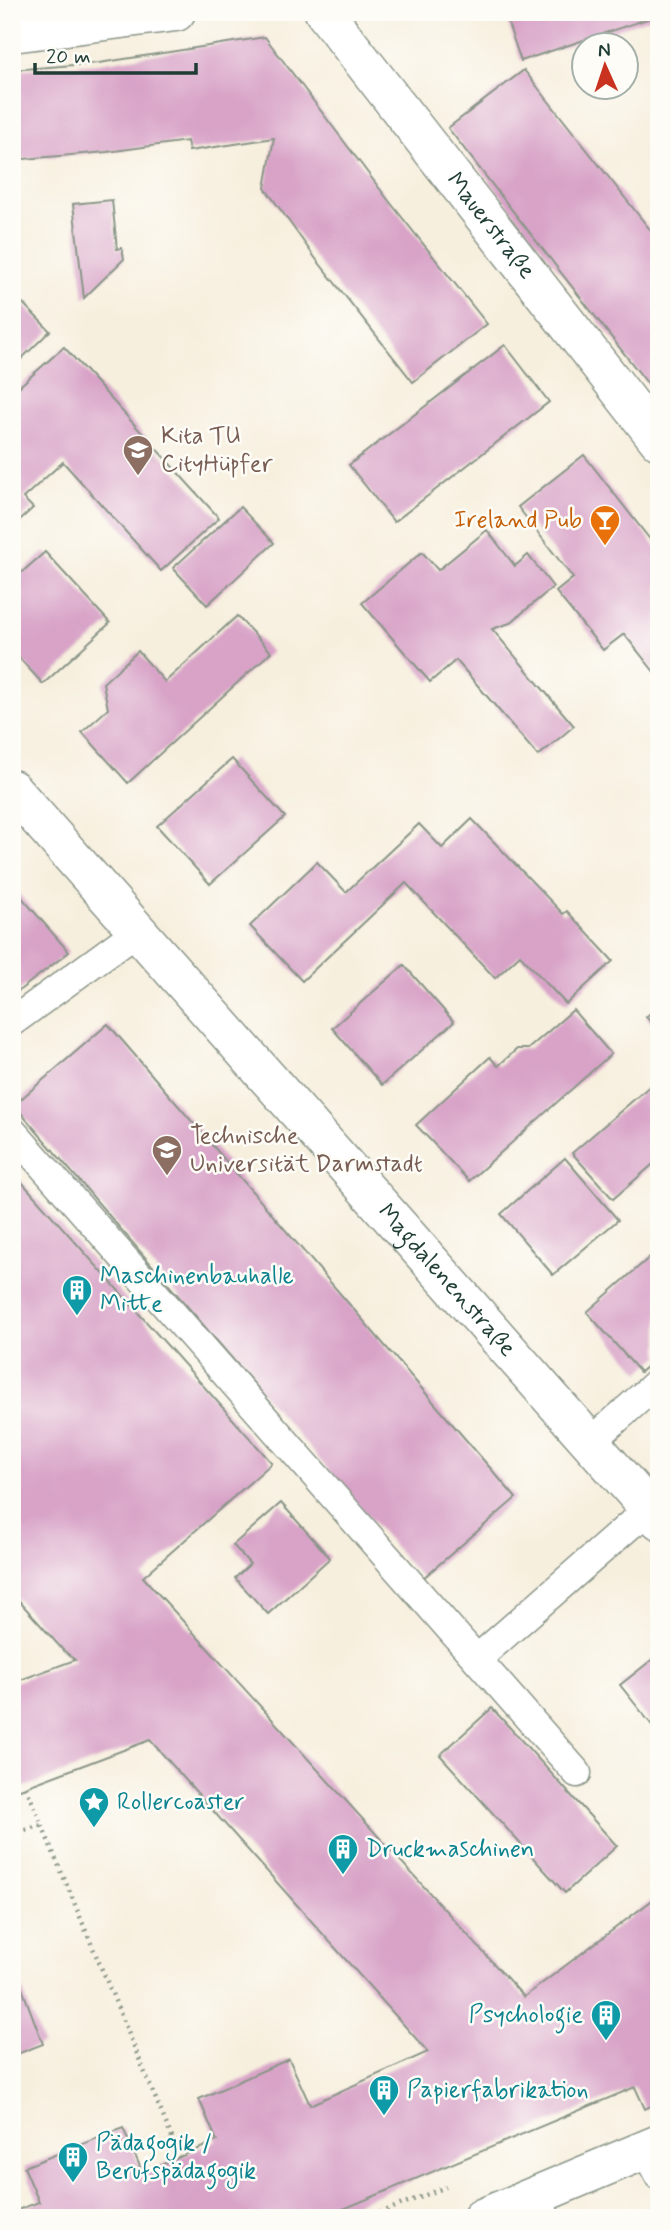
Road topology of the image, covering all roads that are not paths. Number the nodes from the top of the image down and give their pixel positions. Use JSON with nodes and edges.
{"nodes":[{"id":1,"x":324,"y":12,"type":"edge"},
{"id":2,"x":159,"y":15,"type":"edge"},
{"id":3,"x":12,"y":33,"type":"edge"},
{"id":4,"x":659,"y":441,"type":"edge"},
{"id":5,"x":12,"y":789,"type":"edge"},
{"id":6,"x":137,"y":931,"type":"junction"},
{"id":7,"x":12,"y":1022,"type":"edge"},
{"id":8,"x":12,"y":1131,"type":"edge"},
{"id":9,"x":659,"y":1381,"type":"edge"},
{"id":10,"x":591,"y":1442,"type":"junction"},
{"id":11,"x":655,"y":1515,"type":"edge"},
{"id":12,"x":477,"y":1659,"type":"junction"},
{"id":13,"x":577,"y":1773,"type":"dead end"},
{"id":14,"x":654,"y":2157,"type":"edge"},
{"id":15,"x":541,"y":2206,"type":"edge"},
{"id":16,"x":482,"y":2218,"type":"edge"}],
"edges":[{"from":1,"to":4,"type":"street","name":"Mauerstraße"},
{"from":2,"to":3,"type":"street"},
{"from":5,"to":6,"type":"street","name":"Magdalenenstraße"},
{"from":6,"to":7,"type":"lane"},
{"from":6,"to":10,"type":"street","name":"Magdalenenstraße"},
{"from":8,"to":12,"type":"lane"},
{"from":9,"to":10,"type":"lane"},
{"from":10,"to":11,"type":"street","name":"Magdalenenstraße"},
{"from":11,"to":12,"type":"lane"},
{"from":12,"to":13,"type":"lane"},
{"from":14,"to":15,"type":"street"},
{"from":15,"to":16,"type":"street"}]}
